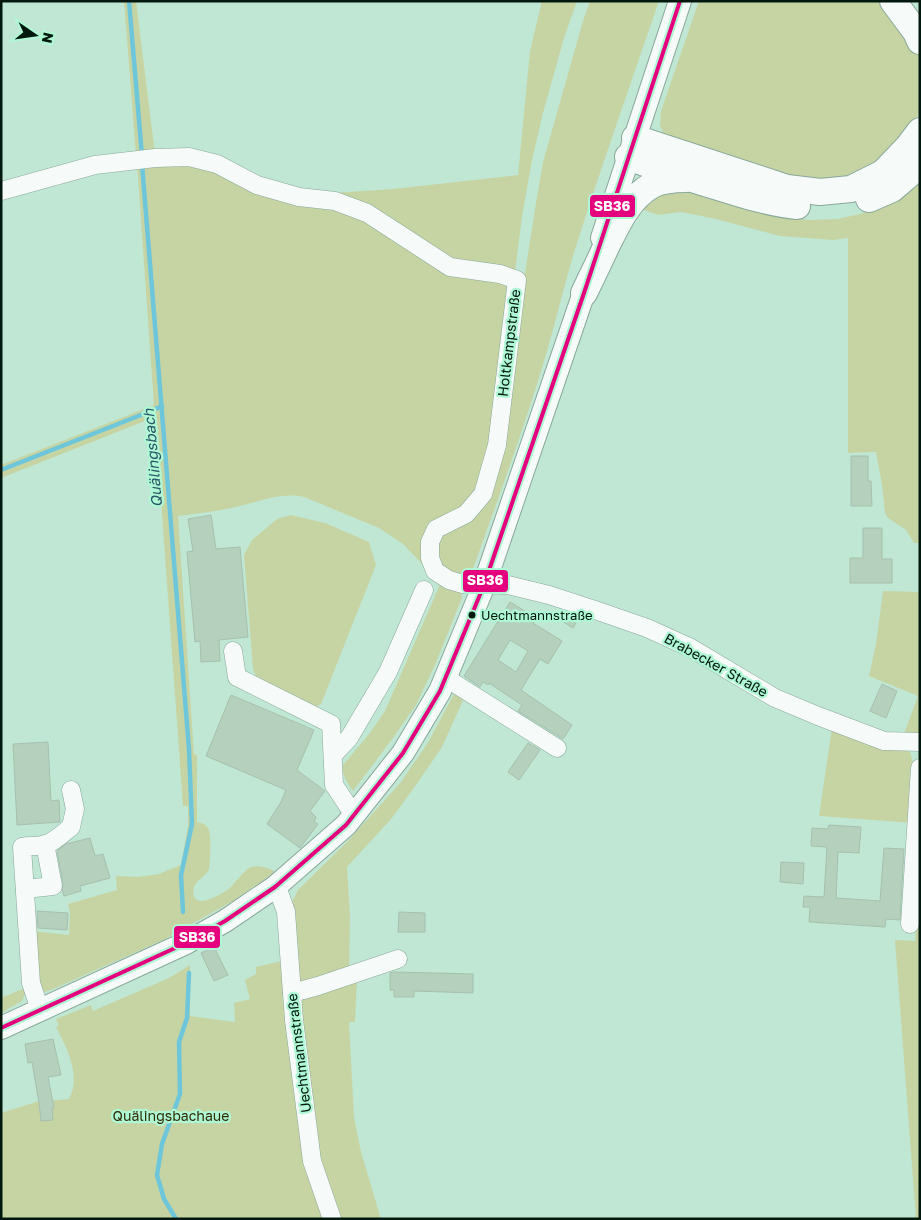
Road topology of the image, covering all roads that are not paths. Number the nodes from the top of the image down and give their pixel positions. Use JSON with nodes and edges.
{"nodes":[{"id":1,"x":680,"y":1,"type":"edge"},
{"id":2,"x":893,"y":1,"type":"edge"},
{"id":3,"x":920,"y":41,"type":"edge"},
{"id":4,"x":920,"y":131,"type":"edge"},
{"id":5,"x":631,"y":147,"type":"junction"},
{"id":6,"x":920,"y":165,"type":"edge"},
{"id":7,"x":689,"y":179,"type":"junction"},
{"id":8,"x":1,"y":192,"type":"edge"},
{"id":9,"x":584,"y":293,"type":"junction"},
{"id":10,"x":484,"y":585,"type":"junction"},
{"id":11,"x":424,"y":590,"type":"dead end"},
{"id":12,"x":233,"y":651,"type":"dead end"},
{"id":13,"x":446,"y":678,"type":"junction"},
{"id":14,"x":557,"y":748,"type":"dead end"},
{"id":15,"x":919,"y":748,"type":"edge"},
{"id":16,"x":333,"y":755,"type":"junction"},
{"id":17,"x":920,"y":768,"type":"edge"},
{"id":18,"x":71,"y":790,"type":"dead end"},
{"id":19,"x":354,"y":815,"type":"junction"},
{"id":20,"x":45,"y":844,"type":"junction"},
{"id":21,"x":275,"y":887,"type":"junction"},
{"id":22,"x":25,"y":889,"type":"junction"},
{"id":23,"x":910,"y":924,"type":"dead end"},
{"id":24,"x":398,"y":959,"type":"dead end"},
{"id":25,"x":292,"y":993,"type":"junction"},
{"id":26,"x":40,"y":1010,"type":"junction"},
{"id":27,"x":1,"y":1028,"type":"edge"},
{"id":28,"x":332,"y":1219,"type":"edge"}],
"edges":[{"from":1,"to":5,"type":"main road"},
{"from":2,"to":3,"type":"highway"},
{"from":4,"to":5,"type":"highway"},
{"from":5,"to":7,"type":"highway"},
{"from":5,"to":9,"type":"main road"},
{"from":6,"to":7,"type":"highway"},
{"from":7,"to":9,"type":"highway"},
{"from":8,"to":10,"type":"street","name":"Holtkampstraße"},
{"from":9,"to":10,"type":"main road"},
{"from":10,"to":13,"type":"main road"},
{"from":10,"to":15,"type":"street","name":"Brabecker Straße"},
{"from":11,"to":16,"type":"street"},
{"from":12,"to":16,"type":"street"},
{"from":13,"to":14,"type":"street"},
{"from":13,"to":19,"type":"main road"},
{"from":16,"to":19,"type":"street"},
{"from":17,"to":23,"type":"street"},
{"from":18,"to":20,"type":"street"},
{"from":19,"to":21,"type":"main road"},
{"from":20,"to":22,"type":"street"},
{"from":20,"to":22,"type":"street"},
{"from":21,"to":25,"type":"street","name":"Uechtmannstraße"},
{"from":21,"to":26,"type":"main road"},
{"from":22,"to":26,"type":"street"},
{"from":24,"to":25,"type":"street"},
{"from":25,"to":28,"type":"street","name":"Uechtmannstraße"},
{"from":26,"to":27,"type":"main road"}]}
